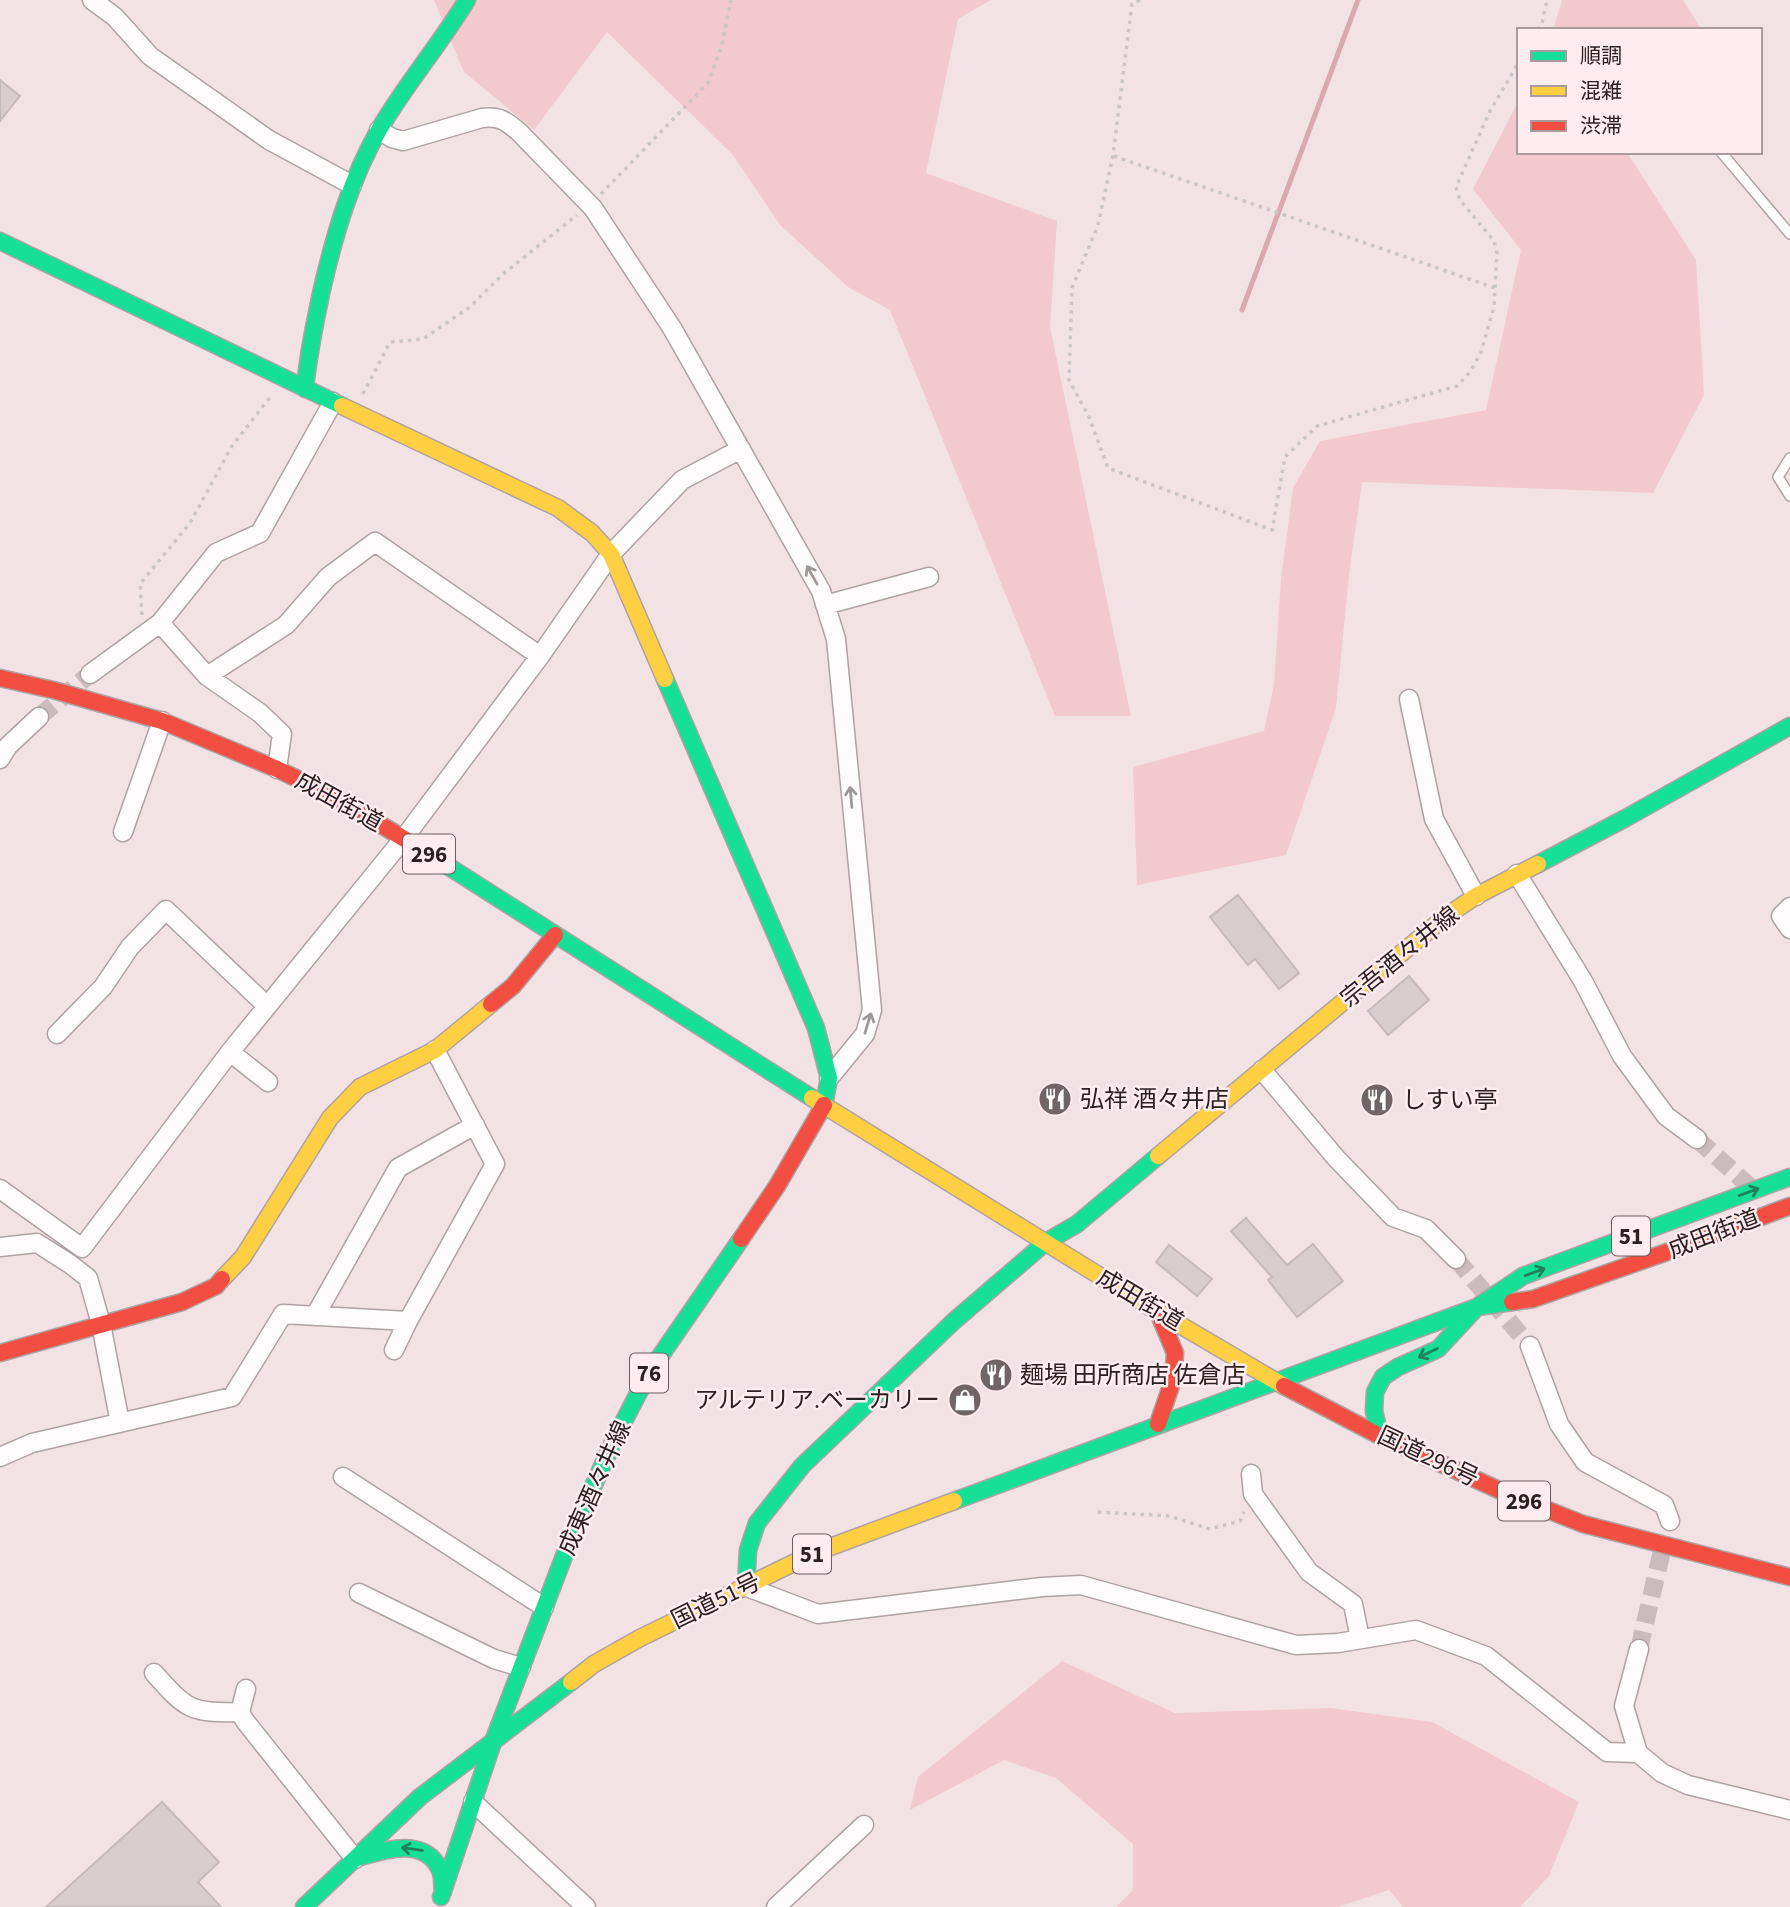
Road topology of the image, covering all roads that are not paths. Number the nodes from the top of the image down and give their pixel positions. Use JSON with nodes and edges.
{"nodes":[{"id":1,"x":92,"y":0,"type":"edge"},
{"id":2,"x":467,"y":0,"type":"edge"},
{"id":3,"x":379,"y":130,"type":"junction"},
{"id":4,"x":1723,"y":154,"type":"edge"},
{"id":5,"x":352,"y":185,"type":"junction"},
{"id":6,"x":1790,"y":234,"type":"edge"},
{"id":7,"x":3,"y":248,"type":"edge"},
{"id":8,"x":305,"y":389,"type":"junction"},
{"id":9,"x":333,"y":402,"type":"junction"},
{"id":10,"x":741,"y":449,"type":"junction"},
{"id":11,"x":1790,"y":458,"type":"edge"},
{"id":12,"x":1790,"y":496,"type":"edge"},
{"id":13,"x":611,"y":554,"type":"junction"},
{"id":14,"x":929,"y":577,"type":"dead end"},
{"id":15,"x":825,"y":605,"type":"junction"},
{"id":16,"x":160,"y":623,"type":"junction"},
{"id":17,"x":540,"y":656,"type":"junction"},
{"id":18,"x":90,"y":674,"type":"tunnel mouth"},
{"id":19,"x":207,"y":676,"type":"junction"},
{"id":20,"x":0,"y":678,"type":"edge"},
{"id":21,"x":1409,"y":699,"type":"dead end"},
{"id":22,"x":39,"y":717,"type":"tunnel mouth"},
{"id":23,"x":162,"y":721,"type":"junction"},
{"id":24,"x":1789,"y":730,"type":"edge"},
{"id":25,"x":0,"y":759,"type":"edge"},
{"id":26,"x":278,"y":769,"type":"junction"},
{"id":27,"x":123,"y":832,"type":"dead end"},
{"id":28,"x":404,"y":838,"type":"junction"},
{"id":29,"x":1517,"y":874,"type":"junction"},
{"id":30,"x":1476,"y":896,"type":"junction"},
{"id":31,"x":1790,"y":907,"type":"edge"},
{"id":32,"x":1790,"y":929,"type":"edge"},
{"id":33,"x":555,"y":935,"type":"junction"},
{"id":34,"x":267,"y":1006,"type":"junction"},
{"id":35,"x":57,"y":1034,"type":"dead end"},
{"id":36,"x":435,"y":1050,"type":"junction"},
{"id":37,"x":230,"y":1052,"type":"junction"},
{"id":38,"x":1262,"y":1070,"type":"junction"},
{"id":39,"x":829,"y":1078,"type":"junction"},
{"id":40,"x":268,"y":1082,"type":"dead end"},
{"id":41,"x":824,"y":1104,"type":"junction"},
{"id":42,"x":475,"y":1125,"type":"junction"},
{"id":43,"x":1697,"y":1139,"type":"tunnel mouth"},
{"id":44,"x":1790,"y":1177,"type":"edge"},
{"id":45,"x":0,"y":1189,"type":"edge"},
{"id":46,"x":1790,"y":1206,"type":"edge"},
{"id":47,"x":1046,"y":1242,"type":"junction"},
{"id":48,"x":0,"y":1247,"type":"edge"},
{"id":49,"x":1456,"y":1259,"type":"tunnel mouth"},
{"id":50,"x":1477,"y":1307,"type":"junction"},
{"id":51,"x":1158,"y":1312,"type":"junction"},
{"id":52,"x":314,"y":1316,"type":"junction"},
{"id":53,"x":408,"y":1321,"type":"junction"},
{"id":54,"x":101,"y":1324,"type":"junction"},
{"id":55,"x":1530,"y":1346,"type":"tunnel mouth"},
{"id":56,"x":394,"y":1350,"type":"dead end"},
{"id":57,"x":0,"y":1353,"type":"edge"},
{"id":58,"x":1274,"y":1381,"type":"junction"},
{"id":59,"x":120,"y":1423,"type":"junction"},
{"id":60,"x":1158,"y":1424,"type":"junction"},
{"id":61,"x":1380,"y":1436,"type":"junction"},
{"id":62,"x":0,"y":1457,"type":"edge"},
{"id":63,"x":1251,"y":1475,"type":"dead end"},
{"id":64,"x":343,"y":1477,"type":"dead end"},
{"id":65,"x":1670,"y":1521,"type":"dead end"},
{"id":66,"x":1790,"y":1577,"type":"edge"},
{"id":67,"x":746,"y":1586,"type":"junction"},
{"id":68,"x":359,"y":1594,"type":"dead end"},
{"id":69,"x":544,"y":1607,"type":"junction"},
{"id":70,"x":1360,"y":1639,"type":"junction"},
{"id":71,"x":1639,"y":1649,"type":"tunnel mouth"},
{"id":72,"x":521,"y":1667,"type":"junction"},
{"id":73,"x":154,"y":1673,"type":"dead end"},
{"id":74,"x":246,"y":1689,"type":"dead end"},
{"id":75,"x":240,"y":1712,"type":"junction"},
{"id":76,"x":494,"y":1739,"type":"junction"},
{"id":77,"x":1638,"y":1753,"type":"junction"},
{"id":78,"x":473,"y":1802,"type":"junction"},
{"id":79,"x":1790,"y":1810,"type":"edge"},
{"id":80,"x":864,"y":1825,"type":"dead end"},
{"id":81,"x":355,"y":1859,"type":"junction"},
{"id":82,"x":440,"y":1899,"type":"edge"},
{"id":83,"x":304,"y":1907,"type":"edge"},
{"id":84,"x":456,"y":1907,"type":"edge"},
{"id":85,"x":586,"y":1907,"type":"edge"},
{"id":86,"x":776,"y":1907,"type":"edge"}],
"edges":[{"from":1,"to":5,"type":"street"},
{"from":2,"to":3,"type":"main road"},
{"from":3,"to":5,"type":"main road"},
{"from":3,"to":10,"type":"street"},
{"from":4,"to":6,"type":"lane"},
{"from":5,"to":8,"type":"main road"},
{"from":7,"to":8,"type":"main road"},
{"from":8,"to":9,"type":"main road"},
{"from":9,"to":13,"type":"main road"},
{"from":9,"to":16,"type":"street"},
{"from":10,"to":13,"type":"street"},
{"from":15,"to":10,"type":"street","one_way":true},
{"from":11,"to":12,"type":"lane"},
{"from":13,"to":17,"type":"street"},
{"from":13,"to":39,"type":"main road"},
{"from":14,"to":15,"type":"street"},
{"from":39,"to":15,"type":"street","one_way":true},
{"from":16,"to":18,"type":"street"},
{"from":16,"to":19,"type":"street"},
{"from":17,"to":19,"type":"street"},
{"from":17,"to":28,"type":"street"},
{"from":19,"to":26,"type":"street"},
{"from":20,"to":23,"type":"main road","name":"成田街道","number":"296"},
{"from":21,"to":30,"type":"street"},
{"from":22,"to":25,"type":"street"},
{"from":23,"to":26,"type":"main road","name":"成田街道","number":"296"},
{"from":23,"to":27,"type":"street"},
{"from":24,"to":29,"type":"main road","name":"宗吾酒々井線"},
{"from":26,"to":28,"type":"main road","name":"成田街道","number":"296"},
{"from":28,"to":33,"type":"main road","name":"成田街道","number":"296"},
{"from":28,"to":34,"type":"street"},
{"from":29,"to":30,"type":"main road","name":"宗吾酒々井線"},
{"from":29,"to":43,"type":"street"},
{"from":30,"to":38,"type":"main road","name":"宗吾酒々井線"},
{"from":31,"to":32,"type":"street"},
{"from":33,"to":36,"type":"main road"},
{"from":33,"to":41,"type":"main road","name":"成田街道","number":"296"},
{"from":34,"to":35,"type":"street"},
{"from":34,"to":37,"type":"street"},
{"from":36,"to":42,"type":"street"},
{"from":36,"to":54,"type":"main road"},
{"from":37,"to":40,"type":"street"},
{"from":37,"to":45,"type":"street"},
{"from":38,"to":47,"type":"main road","name":"宗吾酒々井線"},
{"from":38,"to":49,"type":"street"},
{"from":39,"to":41,"type":"main road"},
{"from":41,"to":47,"type":"main road","name":"成田街道","number":"296"},
{"from":41,"to":69,"type":"main road","name":"成東酒々井線","number":"76"},
{"from":42,"to":52,"type":"street"},
{"from":42,"to":53,"type":"street"},
{"from":50,"to":44,"type":"main road","name":"成田街道","number":"51","one_way":true},
{"from":46,"to":50,"type":"main road","name":"成田街道","number":"51"},
{"from":47,"to":51,"type":"main road","name":"成田街道","number":"296"},
{"from":47,"to":67,"type":"main road","name":"宗吾酒々井線"},
{"from":48,"to":54,"type":"street"},
{"from":50,"to":58,"type":"main road","name":"成田街道","number":"51"},
{"from":50,"to":61,"type":"main road","one_way":true},
{"from":51,"to":58,"type":"main road","name":"成田街道","number":"296"},
{"from":51,"to":60,"type":"main road"},
{"from":52,"to":53,"type":"street"},
{"from":52,"to":59,"type":"street"},
{"from":53,"to":56,"type":"street"},
{"from":54,"to":57,"type":"main road"},
{"from":54,"to":59,"type":"street"},
{"from":55,"to":65,"type":"street"},
{"from":58,"to":60,"type":"main road","name":"国道51号","number":"51"},
{"from":58,"to":61,"type":"main road","name":"国道296号","number":"296"},
{"from":59,"to":62,"type":"street"},
{"from":60,"to":67,"type":"main road","name":"国道51号","number":"51"},
{"from":61,"to":66,"type":"main road","name":"国道296号","number":"296"},
{"from":63,"to":70,"type":"street"},
{"from":64,"to":69,"type":"street"},
{"from":67,"to":70,"type":"street"},
{"from":67,"to":76,"type":"main road","name":"国道51号","number":"51"},
{"from":68,"to":72,"type":"street"},
{"from":69,"to":72,"type":"main road","name":"成東酒々井線","number":"76"},
{"from":70,"to":77,"type":"street"},
{"from":71,"to":77,"type":"street"},
{"from":72,"to":76,"type":"main road","name":"成東酒々井線","number":"76"},
{"from":73,"to":75,"type":"street"},
{"from":74,"to":75,"type":"street"},
{"from":75,"to":81,"type":"street"},
{"from":76,"to":78,"type":"main road","name":"成東酒々井線","number":"76"},
{"from":76,"to":81,"type":"main road","name":"国道51号","number":"51"},
{"from":77,"to":79,"type":"street"},
{"from":78,"to":82,"type":"main road","name":"成東酒々井線","number":"76"},
{"from":78,"to":85,"type":"street"},
{"from":80,"to":86,"type":"street"},
{"from":82,"to":81,"type":"main road","one_way":true},
{"from":81,"to":83,"type":"main road","name":"国道51号","number":"51"},
{"from":82,"to":84,"type":"street"}]}
